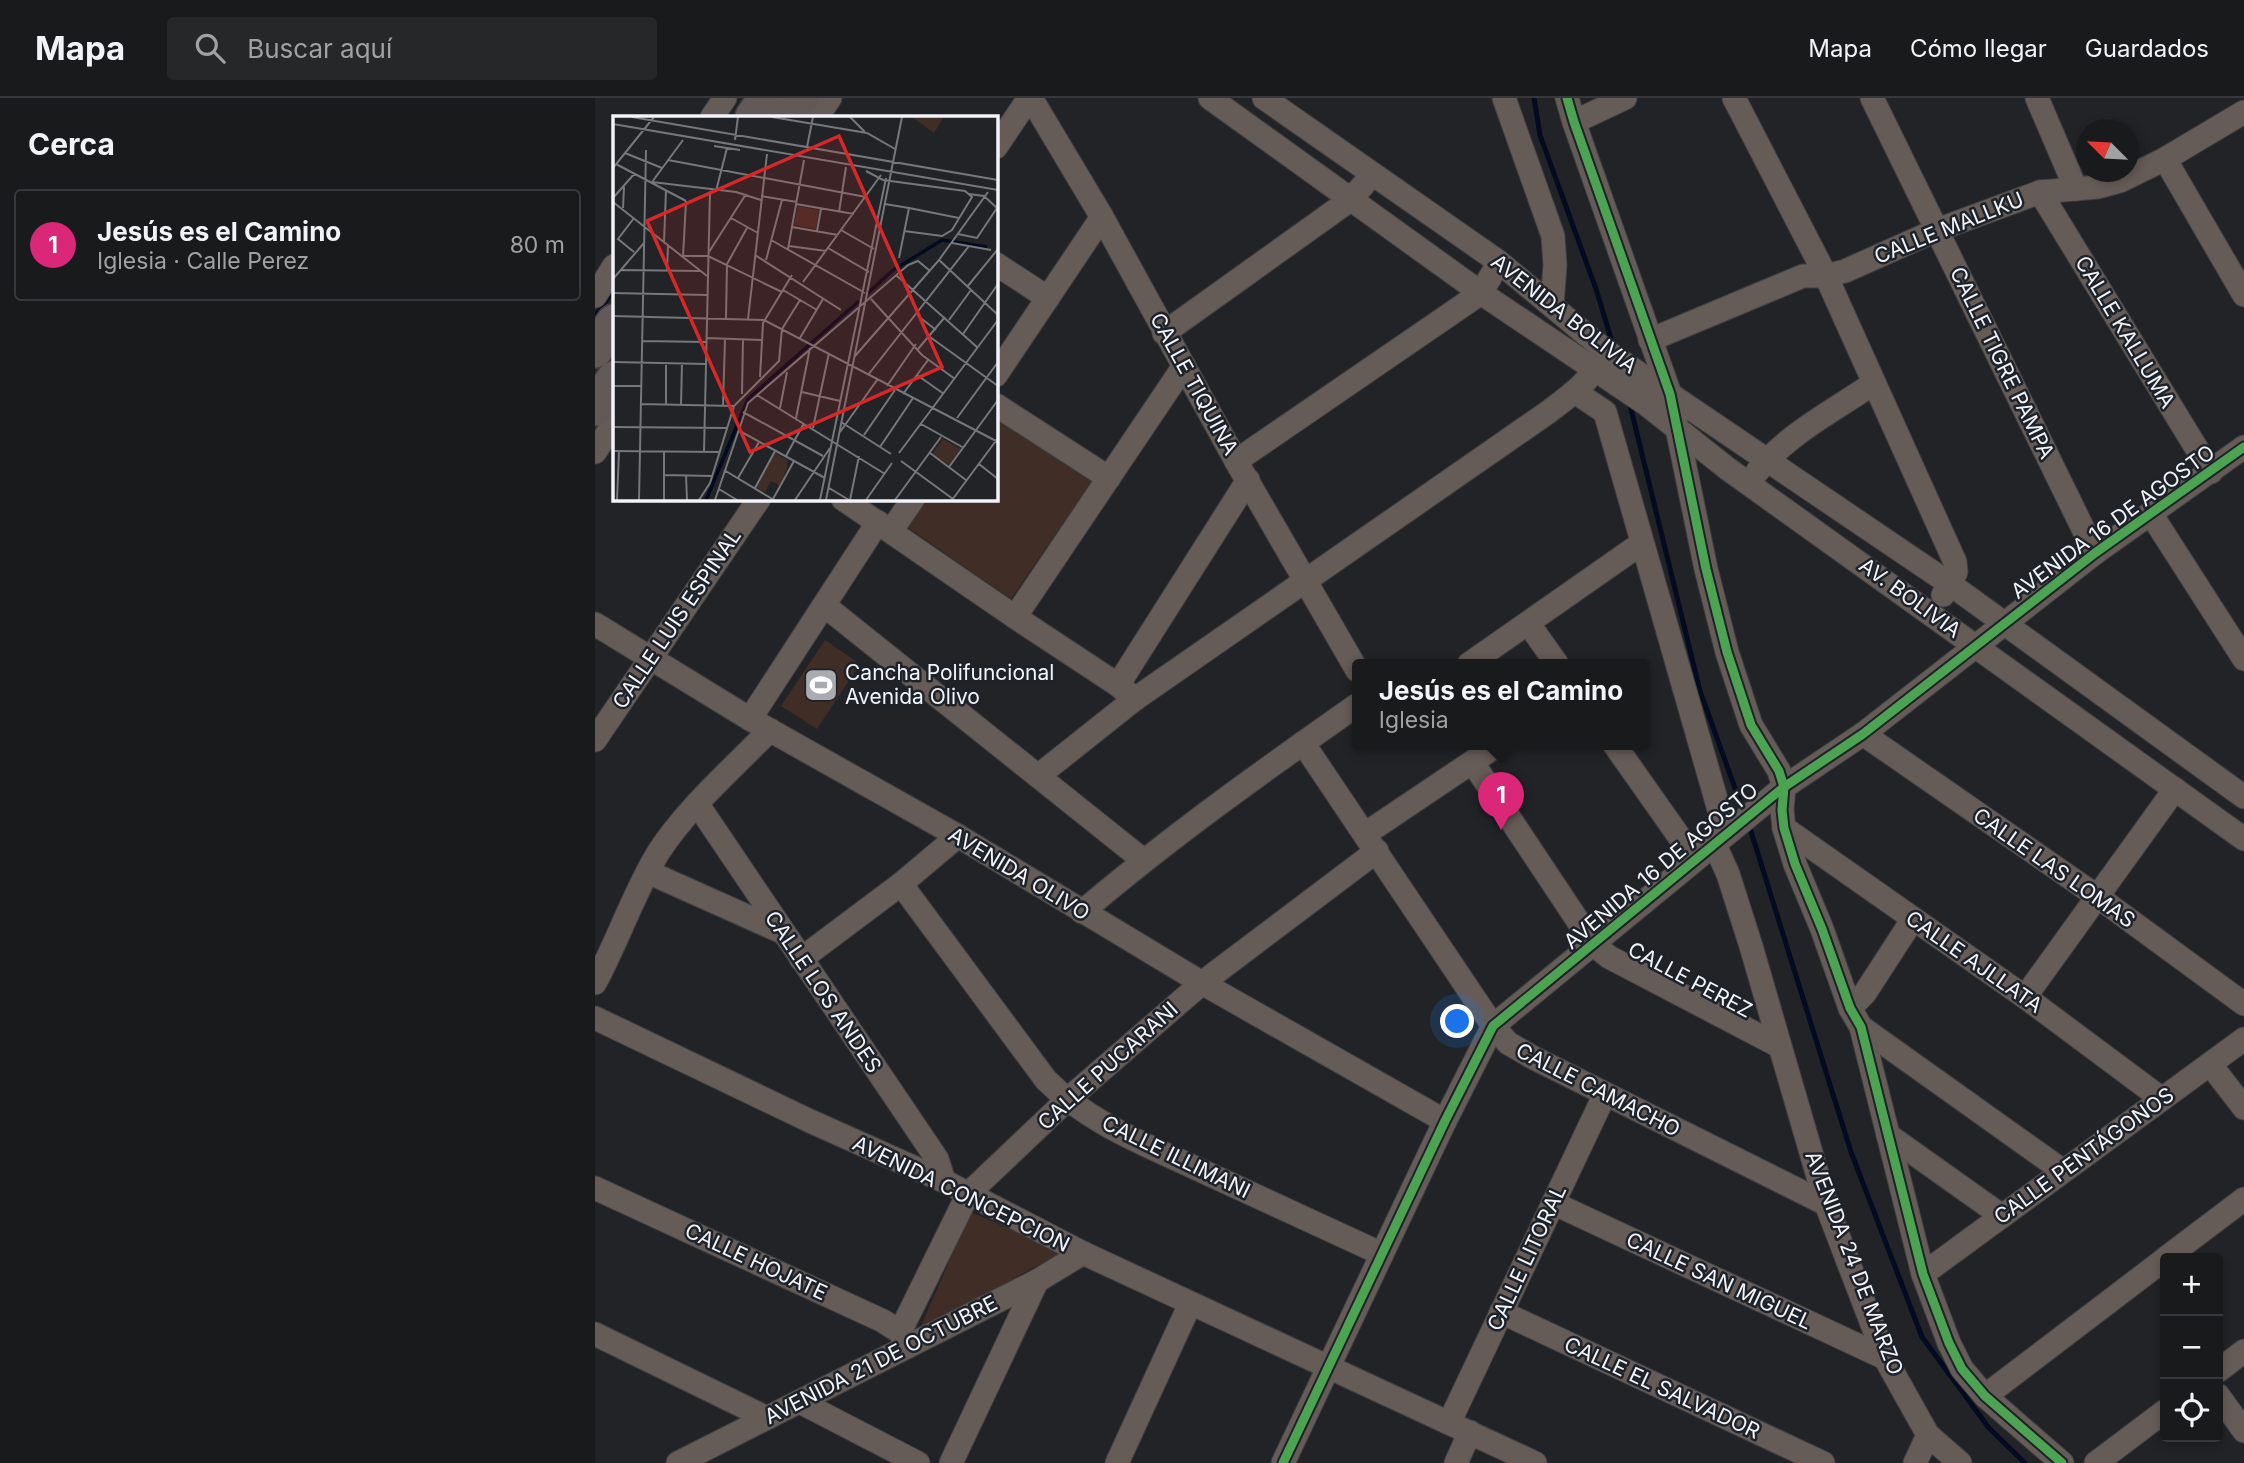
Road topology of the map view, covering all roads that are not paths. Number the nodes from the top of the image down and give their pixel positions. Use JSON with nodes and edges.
{"nodes":[{"id":1,"x":725,"y":98,"type":"edge"},
{"id":2,"x":766,"y":98,"type":"edge"},
{"id":3,"x":801,"y":98,"type":"edge"},
{"id":4,"x":830,"y":98,"type":"edge"},
{"id":5,"x":1030,"y":98,"type":"edge"},
{"id":6,"x":1210,"y":98,"type":"edge"},
{"id":7,"x":1263,"y":98,"type":"edge"},
{"id":8,"x":1504,"y":98,"type":"edge"},
{"id":9,"x":1567,"y":98,"type":"edge"},
{"id":10,"x":1625,"y":98,"type":"edge"},
{"id":11,"x":1734,"y":98,"type":"edge"},
{"id":12,"x":2037,"y":98,"type":"edge"},
{"id":13,"x":1878,"y":100,"type":"edge"},
{"id":14,"x":2244,"y":112,"type":"edge"},
{"id":15,"x":713,"y":116,"type":"edge"},
{"id":16,"x":754,"y":116,"type":"edge"},
{"id":17,"x":790,"y":116,"type":"edge"},
{"id":18,"x":818,"y":116,"type":"edge"},
{"id":19,"x":1574,"y":122,"type":"junction"},
{"id":20,"x":997,"y":146,"type":"edge"},
{"id":21,"x":2165,"y":159,"type":"junction"},
{"id":22,"x":1373,"y":174,"type":"junction"},
{"id":23,"x":2076,"y":188,"type":"junction"},
{"id":24,"x":2040,"y":192,"type":"junction"},
{"id":25,"x":1350,"y":201,"type":"junction"},
{"id":26,"x":1102,"y":217,"type":"junction"},
{"id":27,"x":1937,"y":230,"type":"junction"},
{"id":28,"x":1499,"y":262,"type":"junction"},
{"id":29,"x":2236,"y":263,"type":"edge"},
{"id":30,"x":997,"y":265,"type":"edge"},
{"id":31,"x":613,"y":268,"type":"edge"},
{"id":32,"x":1826,"y":276,"type":"junction"},
{"id":33,"x":1481,"y":293,"type":"junction"},
{"id":34,"x":2244,"y":295,"type":"edge"},
{"id":35,"x":595,"y":296,"type":"edge"},
{"id":36,"x":1048,"y":298,"type":"junction"},
{"id":37,"x":1552,"y":304,"type":"junction"},
{"id":38,"x":613,"y":324,"type":"edge"},
{"id":39,"x":1164,"y":333,"type":"junction"},
{"id":40,"x":1650,"y":340,"type":"junction"},
{"id":41,"x":595,"y":351,"type":"edge"},
{"id":42,"x":1184,"y":366,"type":"junction"},
{"id":43,"x":1604,"y":367,"type":"junction"},
{"id":44,"x":997,"y":374,"type":"edge"},
{"id":45,"x":613,"y":381,"type":"edge"},
{"id":46,"x":1874,"y":383,"type":"junction"},
{"id":47,"x":1575,"y":392,"type":"junction"},
{"id":48,"x":1670,"y":394,"type":"junction"},
{"id":49,"x":997,"y":406,"type":"edge"},
{"id":50,"x":595,"y":408,"type":"edge"},
{"id":51,"x":613,"y":425,"type":"edge"},
{"id":52,"x":1677,"y":427,"type":"junction"},
{"id":53,"x":2244,"y":447,"type":"edge"},
{"id":54,"x":595,"y":452,"type":"edge"},
{"id":55,"x":1767,"y":460,"type":"junction"},
{"id":56,"x":1242,"y":470,"type":"junction"},
{"id":57,"x":2211,"y":472,"type":"junction"},
{"id":58,"x":1109,"y":478,"type":"junction"},
{"id":59,"x":1750,"y":484,"type":"junction"},
{"id":60,"x":758,"y":500,"type":"edge"},
{"id":61,"x":844,"y":500,"type":"edge"},
{"id":62,"x":912,"y":500,"type":"edge"},
{"id":63,"x":2151,"y":514,"type":"junction"},
{"id":64,"x":884,"y":527,"type":"junction"},
{"id":65,"x":1642,"y":543,"type":"junction"},
{"id":66,"x":2095,"y":553,"type":"junction"},
{"id":67,"x":1306,"y":582,"type":"junction"},
{"id":68,"x":1950,"y":584,"type":"junction"},
{"id":69,"x":825,"y":606,"type":"junction"},
{"id":70,"x":1931,"y":613,"type":"junction"},
{"id":71,"x":1015,"y":617,"type":"junction"},
{"id":72,"x":1528,"y":623,"type":"junction"},
{"id":73,"x":595,"y":624,"type":"edge"},
{"id":74,"x":2003,"y":624,"type":"junction"},
{"id":75,"x":1976,"y":646,"type":"junction"},
{"id":76,"x":649,"y":658,"type":"junction"},
{"id":77,"x":1476,"y":659,"type":"edge"},
{"id":78,"x":1553,"y":659,"type":"edge"},
{"id":79,"x":2244,"y":659,"type":"edge"},
{"id":80,"x":1352,"y":661,"type":"edge"},
{"id":81,"x":1127,"y":692,"type":"junction"},
{"id":82,"x":1352,"y":709,"type":"edge"},
{"id":83,"x":760,"y":724,"type":"junction"},
{"id":84,"x":1863,"y":734,"type":"junction"},
{"id":85,"x":595,"y":740,"type":"edge"},
{"id":86,"x":1303,"y":743,"type":"junction"},
{"id":87,"x":1490,"y":750,"type":"edge"},
{"id":88,"x":1618,"y":750,"type":"edge"},
{"id":89,"x":1472,"y":763,"type":"junction"},
{"id":90,"x":1038,"y":776,"type":"junction"},
{"id":91,"x":1784,"y":787,"type":"junction"},
{"id":92,"x":2175,"y":789,"type":"junction"},
{"id":93,"x":2244,"y":797,"type":"edge"},
{"id":94,"x":698,"y":805,"type":"junction"},
{"id":95,"x":1784,"y":828,"type":"junction"},
{"id":96,"x":958,"y":836,"type":"junction"},
{"id":97,"x":1720,"y":839,"type":"junction"},
{"id":98,"x":2244,"y":839,"type":"edge"},
{"id":99,"x":1371,"y":842,"type":"junction"},
{"id":100,"x":1695,"y":859,"type":"junction"},
{"id":101,"x":1143,"y":860,"type":"junction"},
{"id":102,"x":648,"y":872,"type":"junction"},
{"id":103,"x":901,"y":884,"type":"junction"},
{"id":104,"x":2098,"y":897,"type":"junction"},
{"id":105,"x":1082,"y":912,"type":"junction"},
{"id":106,"x":1913,"y":919,"type":"junction"},
{"id":107,"x":782,"y":932,"type":"junction"},
{"id":108,"x":1594,"y":945,"type":"junction"},
{"id":109,"x":801,"y":959,"type":"junction"},
{"id":110,"x":596,"y":977,"type":"edge"},
{"id":111,"x":1202,"y":983,"type":"junction"},
{"id":112,"x":2025,"y":997,"type":"junction"},
{"id":113,"x":2244,"y":1004,"type":"edge"},
{"id":114,"x":595,"y":1018,"type":"edge"},
{"id":115,"x":1856,"y":1018,"type":"junction"},
{"id":116,"x":1493,"y":1026,"type":"junction"},
{"id":117,"x":2244,"y":1039,"type":"edge"},
{"id":118,"x":1779,"y":1046,"type":"junction"},
{"id":119,"x":2210,"y":1064,"type":"junction"},
{"id":120,"x":1605,"y":1094,"type":"junction"},
{"id":121,"x":2162,"y":1099,"type":"junction"},
{"id":122,"x":1067,"y":1100,"type":"junction"},
{"id":123,"x":2244,"y":1108,"type":"edge"},
{"id":124,"x":1445,"y":1121,"type":"junction"},
{"id":125,"x":1888,"y":1135,"type":"junction"},
{"id":126,"x":2063,"y":1171,"type":"junction"},
{"id":127,"x":944,"y":1181,"type":"junction"},
{"id":128,"x":595,"y":1188,"type":"edge"},
{"id":129,"x":968,"y":1194,"type":"junction"},
{"id":130,"x":2244,"y":1199,"type":"edge"},
{"id":131,"x":1553,"y":1203,"type":"junction"},
{"id":132,"x":1826,"y":1204,"type":"junction"},
{"id":133,"x":2002,"y":1216,"type":"junction"},
{"id":134,"x":1083,"y":1253,"type":"junction"},
{"id":135,"x":2174,"y":1253,"type":"edge"},
{"id":136,"x":1382,"y":1254,"type":"junction"},
{"id":137,"x":2160,"y":1264,"type":"edge"},
{"id":138,"x":1923,"y":1274,"type":"junction"},
{"id":139,"x":1037,"y":1281,"type":"junction"},
{"id":140,"x":1191,"y":1304,"type":"junction"},
{"id":141,"x":1501,"y":1312,"type":"junction"},
{"id":142,"x":595,"y":1334,"type":"edge"},
{"id":143,"x":903,"y":1340,"type":"junction"},
{"id":144,"x":2244,"y":1351,"type":"edge"},
{"id":145,"x":1885,"y":1358,"type":"junction"},
{"id":146,"x":1328,"y":1366,"type":"junction"},
{"id":147,"x":2223,"y":1367,"type":"edge"},
{"id":148,"x":1985,"y":1395,"type":"junction"},
{"id":149,"x":800,"y":1402,"type":"junction"},
{"id":150,"x":2223,"y":1402,"type":"edge"},
{"id":151,"x":2160,"y":1415,"type":"edge"},
{"id":152,"x":767,"y":1418,"type":"junction"},
{"id":153,"x":1459,"y":1427,"type":"junction"},
{"id":154,"x":2244,"y":1431,"type":"edge"},
{"id":155,"x":1928,"y":1435,"type":"junction"},
{"id":156,"x":678,"y":1463,"type":"edge"},
{"id":157,"x":918,"y":1463,"type":"edge"},
{"id":158,"x":951,"y":1463,"type":"edge"},
{"id":159,"x":1117,"y":1463,"type":"edge"},
{"id":160,"x":1283,"y":1463,"type":"edge"},
{"id":161,"x":1456,"y":1463,"type":"edge"},
{"id":162,"x":1535,"y":1463,"type":"edge"},
{"id":163,"x":1823,"y":1463,"type":"edge"},
{"id":164,"x":1915,"y":1463,"type":"edge"},
{"id":165,"x":1960,"y":1463,"type":"edge"},
{"id":166,"x":2062,"y":1463,"type":"edge"},
{"id":167,"x":2096,"y":1463,"type":"edge"}],
"edges":[{"from":1,"to":15,"type":"street"},
{"from":2,"to":16,"type":"highway"},
{"from":3,"to":17,"type":"highway"},
{"from":4,"to":18,"type":"street"},
{"from":5,"to":20,"type":"street"},
{"from":5,"to":26,"type":"street","name":"CALLE TIQUINA"},
{"from":6,"to":25,"type":"street","name":"AVENIDA BOLIVIA"},
{"from":7,"to":22,"type":"street","name":"AVENIDA BOLIVIA"},
{"from":8,"to":37,"type":"street"},
{"from":9,"to":19,"type":"street"},
{"from":10,"to":19,"type":"street"},
{"from":11,"to":32,"type":"street"},
{"from":12,"to":23,"type":"street"},
{"from":13,"to":27,"type":"street","name":"CALLE TIGRE PAMPA"},
{"from":14,"to":21,"type":"street","name":"CALLE MALLKU"},
{"from":19,"to":40,"type":"street"},
{"from":21,"to":23,"type":"street","name":"CALLE MALLKU"},
{"from":21,"to":29,"type":"street"},
{"from":22,"to":25,"type":"street"},
{"from":22,"to":28,"type":"street","name":"AVENIDA BOLIVIA"},
{"from":23,"to":24,"type":"street","name":"CALLE MALLKU"},
{"from":24,"to":27,"type":"street","name":"CALLE MALLKU"},
{"from":24,"to":57,"type":"street","name":"CALLE KALLUMA"},
{"from":25,"to":33,"type":"street","name":"AVENIDA BOLIVIA"},
{"from":25,"to":39,"type":"street"},
{"from":26,"to":36,"type":"street"},
{"from":26,"to":39,"type":"street","name":"CALLE TIQUINA"},
{"from":27,"to":32,"type":"street","name":"CALLE MALLKU"},
{"from":27,"to":66,"type":"street","name":"CALLE TIGRE PAMPA"},
{"from":28,"to":33,"type":"street"},
{"from":28,"to":37,"type":"street","name":"AVENIDA BOLIVIA"},
{"from":29,"to":34,"type":"street"},
{"from":30,"to":36,"type":"street"},
{"from":31,"to":35,"type":"street"},
{"from":32,"to":40,"type":"street","name":"CALLE MALLKU"},
{"from":32,"to":46,"type":"street"},
{"from":33,"to":43,"type":"street","name":"AVENIDA BOLIVIA"},
{"from":33,"to":56,"type":"street"},
{"from":36,"to":44,"type":"street"},
{"from":37,"to":43,"type":"street","name":"AVENIDA BOLIVIA"},
{"from":38,"to":41,"type":"highway"},
{"from":39,"to":42,"type":"street","name":"CALLE TIQUINA"},
{"from":40,"to":48,"type":"street"},
{"from":42,"to":56,"type":"street","name":"CALLE TIQUINA"},
{"from":42,"to":58,"type":"street"},
{"from":43,"to":47,"type":"street"},
{"from":43,"to":48,"type":"street","name":"AVENIDA BOLIVIA"},
{"from":43,"to":52,"type":"street","name":"AV. BOLIVIA"},
{"from":45,"to":50,"type":"highway"},
{"from":46,"to":55,"type":"street"},
{"from":46,"to":68,"type":"street"},
{"from":47,"to":65,"type":"street","name":"AVENIDA 24 DE MARZO"},
{"from":47,"to":67,"type":"street"},
{"from":48,"to":52,"type":"street"},
{"from":48,"to":55,"type":"street","name":"AVENIDA BOLIVIA"},
{"from":49,"to":58,"type":"street"},
{"from":51,"to":54,"type":"street"},
{"from":52,"to":59,"type":"street","name":"AV. BOLIVIA"},
{"from":52,"to":91,"type":"street"},
{"from":53,"to":57,"type":"street","name":"AVENIDA 16 DE AGOSTO"},
{"from":55,"to":59,"type":"street"},
{"from":55,"to":68,"type":"street","name":"AVENIDA BOLIVIA"},
{"from":56,"to":67,"type":"street","name":"CALLE TIQUINA"},
{"from":56,"to":81,"type":"street"},
{"from":57,"to":63,"type":"street","name":"AVENIDA 16 DE AGOSTO"},
{"from":58,"to":71,"type":"street"},
{"from":59,"to":70,"type":"street","name":"AV. BOLIVIA"},
{"from":60,"to":76,"type":"street","name":"CALLE LUIS ESPINAL"},
{"from":61,"to":64,"type":"street"},
{"from":62,"to":64,"type":"street"},
{"from":63,"to":66,"type":"street","name":"AVENIDA 16 DE AGOSTO"},
{"from":63,"to":79,"type":"street"},
{"from":64,"to":69,"type":"street"},
{"from":64,"to":71,"type":"street"},
{"from":65,"to":72,"type":"street"},
{"from":65,"to":97,"type":"street","name":"AVENIDA 24 DE MARZO"},
{"from":66,"to":74,"type":"street","name":"AVENIDA 16 DE AGOSTO"},
{"from":67,"to":80,"type":"street","name":"CALLE TIQUINA"},
{"from":67,"to":81,"type":"street"},
{"from":68,"to":70,"type":"street"},
{"from":68,"to":74,"type":"street","name":"AVENIDA BOLIVIA"},
{"from":69,"to":83,"type":"street"},
{"from":69,"to":90,"type":"street"},
{"from":70,"to":75,"type":"street","name":"AV. BOLIVIA"},
{"from":71,"to":81,"type":"street"},
{"from":72,"to":77,"type":"street"},
{"from":72,"to":78,"type":"street"},
{"from":73,"to":76,"type":"street","name":"AVENIDA OLIVO"},
{"from":74,"to":75,"type":"street","name":"AVENIDA 16 DE AGOSTO"},
{"from":74,"to":93,"type":"street"},
{"from":75,"to":84,"type":"street","name":"AVENIDA 16 DE AGOSTO"},
{"from":75,"to":92,"type":"street","name":"AV. BOLIVIA"},
{"from":76,"to":83,"type":"street","name":"AVENIDA OLIVO"},
{"from":76,"to":85,"type":"street","name":"CALLE LUIS ESPINAL"},
{"from":81,"to":90,"type":"street"},
{"from":82,"to":86,"type":"street"},
{"from":83,"to":94,"type":"street"},
{"from":83,"to":96,"type":"street","name":"AVENIDA OLIVO"},
{"from":84,"to":91,"type":"street","name":"AVENIDA 16 DE AGOSTO"},
{"from":84,"to":104,"type":"street","name":"CALLE LAS LOMAS"},
{"from":86,"to":99,"type":"street","name":"CALLE CAMACHO"},
{"from":86,"to":101,"type":"street"},
{"from":87,"to":89,"type":"street","name":"CALLE PUCARANI"},
{"from":88,"to":100,"type":"street"},
{"from":89,"to":99,"type":"street","name":"CALLE PUCARANI"},
{"from":89,"to":108,"type":"street","name":"CALLE PEREZ"},
{"from":90,"to":101,"type":"street"},
{"from":91,"to":95,"type":"street"},
{"from":91,"to":97,"type":"street","name":"AVENIDA 16 DE AGOSTO"},
{"from":92,"to":98,"type":"street","name":"AV. BOLIVIA"},
{"from":92,"to":104,"type":"street"},
{"from":94,"to":102,"type":"street"},
{"from":94,"to":107,"type":"street","name":"CALLE LOS ANDES"},
{"from":95,"to":106,"type":"street","name":"CALLE AJLLATA"},
{"from":95,"to":115,"type":"street"},
{"from":96,"to":103,"type":"street"},
{"from":96,"to":105,"type":"street","name":"AVENIDA OLIVO"},
{"from":97,"to":100,"type":"street","name":"AVENIDA 16 DE AGOSTO"},
{"from":97,"to":118,"type":"street","name":"AVENIDA 24 DE MARZO"},
{"from":99,"to":111,"type":"street","name":"CALLE PUCARANI"},
{"from":99,"to":116,"type":"street","name":"CALLE CAMACHO"},
{"from":100,"to":108,"type":"street","name":"AVENIDA 16 DE AGOSTO"},
{"from":101,"to":105,"type":"street"},
{"from":102,"to":107,"type":"street"},
{"from":102,"to":110,"type":"street"},
{"from":103,"to":109,"type":"street"},
{"from":103,"to":122,"type":"street","name":"CALLE ILLIMANI"},
{"from":104,"to":112,"type":"street"},
{"from":104,"to":113,"type":"street","name":"CALLE LAS LOMAS"},
{"from":105,"to":111,"type":"street","name":"AVENIDA OLIVO"},
{"from":106,"to":112,"type":"street","name":"CALLE AJLLATA"},
{"from":106,"to":115,"type":"street"},
{"from":107,"to":109,"type":"street","name":"CALLE LOS ANDES"},
{"from":108,"to":116,"type":"street","name":"AVENIDA 16 DE AGOSTO"},
{"from":108,"to":118,"type":"street","name":"CALLE PEREZ"},
{"from":109,"to":127,"type":"street","name":"CALLE LOS ANDES"},
{"from":111,"to":122,"type":"street","name":"CALLE PUCARANI"},
{"from":111,"to":124,"type":"street","name":"AVENIDA OLIVO"},
{"from":112,"to":121,"type":"street","name":"CALLE AJLLATA"},
{"from":114,"to":127,"type":"street","name":"AVENIDA CONCEPCION"},
{"from":115,"to":125,"type":"street"},
{"from":115,"to":126,"type":"street"},
{"from":116,"to":120,"type":"street","name":"CALLE CAMACHO"},
{"from":116,"to":124,"type":"street","name":"AVENIDA 16 DE AGOSTO"},
{"from":117,"to":119,"type":"street","name":"CALLE PENTÁGONOS"},
{"from":118,"to":132,"type":"street","name":"AVENIDA 24 DE MARZO"},
{"from":119,"to":121,"type":"street","name":"CALLE PENTÁGONOS"},
{"from":119,"to":123,"type":"street"},
{"from":120,"to":131,"type":"street","name":"CALLE LITORAL"},
{"from":120,"to":132,"type":"street","name":"CALLE CAMACHO"},
{"from":121,"to":126,"type":"street","name":"CALLE PENTÁGONOS"},
{"from":122,"to":129,"type":"street","name":"CALLE PUCARANI"},
{"from":122,"to":136,"type":"street","name":"CALLE ILLIMANI"},
{"from":124,"to":136,"type":"street","name":"AVENIDA 16 DE AGOSTO"},
{"from":125,"to":133,"type":"street"},
{"from":125,"to":138,"type":"street"},
{"from":126,"to":133,"type":"street","name":"CALLE PENTÁGONOS"},
{"from":127,"to":129,"type":"street","name":"AVENIDA CONCEPCION"},
{"from":128,"to":143,"type":"street","name":"CALLE HOJATE"},
{"from":129,"to":134,"type":"street","name":"AVENIDA CONCEPCION"},
{"from":129,"to":143,"type":"street","name":"CALLE PUCARANI"},
{"from":130,"to":135,"type":"street"},
{"from":131,"to":141,"type":"street","name":"CALLE LITORAL"},
{"from":131,"to":145,"type":"street","name":"CALLE SAN MIGUEL"},
{"from":132,"to":145,"type":"street","name":"AVENIDA 24 DE MARZO"},
{"from":133,"to":138,"type":"street","name":"CALLE PENTÁGONOS"},
{"from":134,"to":139,"type":"street","name":"AVENIDA 21 DE OCTUBRE"},
{"from":134,"to":140,"type":"street","name":"AVENIDA CONCEPCION"},
{"from":136,"to":146,"type":"street","name":"AVENIDA 16 DE AGOSTO"},
{"from":137,"to":148,"type":"street"},
{"from":138,"to":148,"type":"street"},
{"from":139,"to":143,"type":"street","name":"AVENIDA 21 DE OCTUBRE"},
{"from":139,"to":158,"type":"street"},
{"from":140,"to":146,"type":"street","name":"AVENIDA CONCEPCION"},
{"from":140,"to":159,"type":"street"},
{"from":141,"to":153,"type":"street","name":"CALLE LITORAL"},
{"from":141,"to":163,"type":"street","name":"CALLE EL SALVADOR"},
{"from":142,"to":152,"type":"street"},
{"from":143,"to":149,"type":"street","name":"AVENIDA 21 DE OCTUBRE"},
{"from":144,"to":147,"type":"street"},
{"from":145,"to":155,"type":"street","name":"AVENIDA 24 DE MARZO"},
{"from":146,"to":153,"type":"street","name":"AVENIDA CONCEPCION"},
{"from":146,"to":160,"type":"street","name":"AVENIDA 16 DE AGOSTO"},
{"from":148,"to":166,"type":"street"},
{"from":149,"to":152,"type":"street","name":"AVENIDA 21 DE OCTUBRE"},
{"from":149,"to":157,"type":"street"},
{"from":150,"to":154,"type":"street"},
{"from":151,"to":167,"type":"street"},
{"from":152,"to":156,"type":"street","name":"AVENIDA 21 DE OCTUBRE"},
{"from":153,"to":161,"type":"street","name":"CALLE LITORAL"},
{"from":153,"to":162,"type":"street","name":"AVENIDA CONCEPCION"},
{"from":155,"to":164,"type":"street"},
{"from":155,"to":165,"type":"street","name":"AVENIDA 24 DE MARZO"}]}
